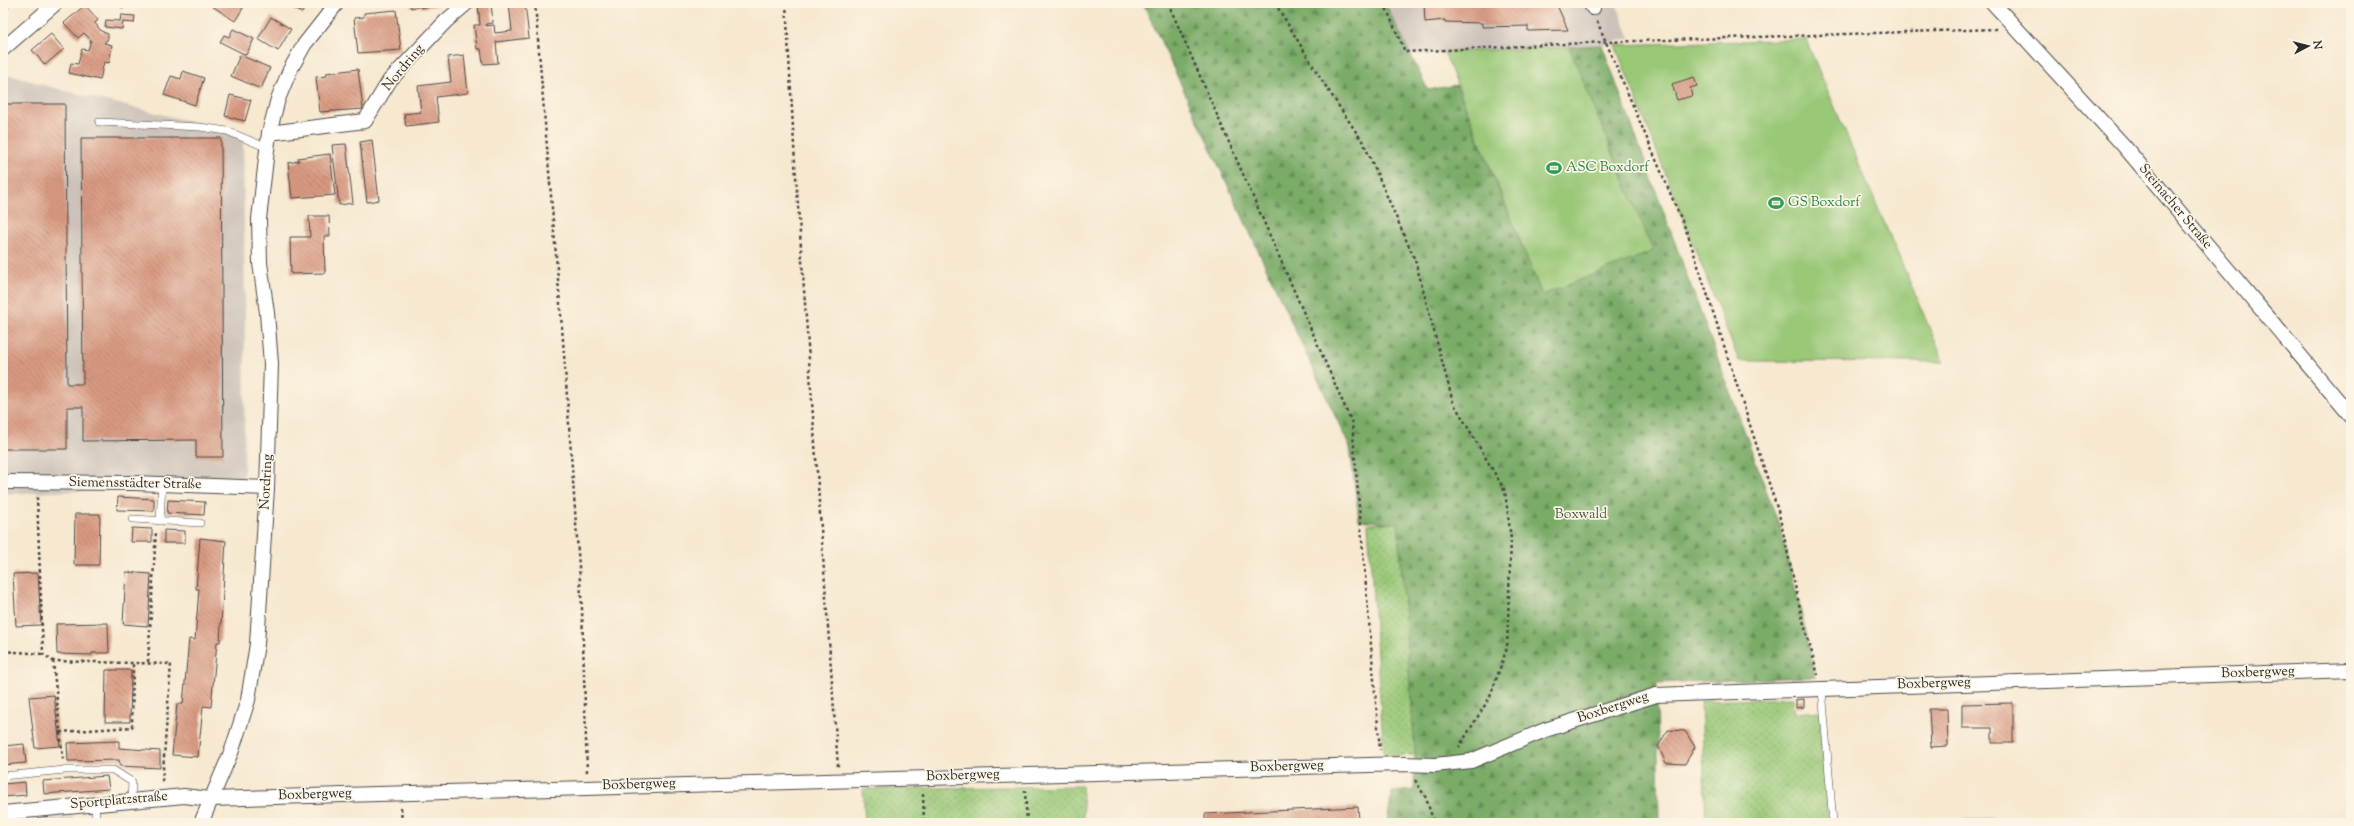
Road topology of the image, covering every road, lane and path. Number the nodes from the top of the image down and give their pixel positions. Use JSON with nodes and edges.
{"nodes":[{"id":1,"x":56,"y":3,"type":"edge"},
{"id":2,"x":336,"y":3,"type":"edge"},
{"id":3,"x":467,"y":3,"type":"edge"},
{"id":4,"x":535,"y":3,"type":"edge"},
{"id":5,"x":786,"y":3,"type":"edge"},
{"id":6,"x":1168,"y":3,"type":"edge"},
{"id":7,"x":1275,"y":3,"type":"edge"},
{"id":8,"x":1384,"y":3,"type":"edge"},
{"id":9,"x":1993,"y":3,"type":"edge"},
{"id":10,"x":1591,"y":5,"type":"edge"},
{"id":11,"x":2015,"y":26,"type":"junction"},
{"id":12,"x":1606,"y":42,"type":"junction"},
{"id":13,"x":3,"y":49,"type":"edge"},
{"id":14,"x":99,"y":122,"type":"dead end"},
{"id":15,"x":269,"y":133,"type":"junction"},
{"id":16,"x":268,"y":148,"type":"junction"},
{"id":17,"x":2351,"y":416,"type":"edge"},
{"id":18,"x":3,"y":482,"type":"edge"},
{"id":19,"x":36,"y":482,"type":"junction"},
{"id":20,"x":162,"y":484,"type":"junction"},
{"id":21,"x":267,"y":488,"type":"junction"},
{"id":22,"x":132,"y":519,"type":"dead end"},
{"id":23,"x":160,"y":521,"type":"junction"},
{"id":24,"x":200,"y":523,"type":"dead end"},
{"id":25,"x":156,"y":529,"type":"dead end"},
{"id":26,"x":3,"y":651,"type":"edge"},
{"id":27,"x":43,"y":654,"type":"junction"},
{"id":28,"x":53,"y":661,"type":"junction"},
{"id":29,"x":133,"y":662,"type":"junction"},
{"id":30,"x":148,"y":662,"type":"junction"},
{"id":31,"x":2351,"y":670,"type":"edge"},
{"id":32,"x":1822,"y":688,"type":"junction"},
{"id":33,"x":60,"y":732,"type":"junction"},
{"id":34,"x":1405,"y":764,"type":"junction"},
{"id":35,"x":1382,"y":765,"type":"junction"},
{"id":36,"x":1435,"y":765,"type":"junction"},
{"id":37,"x":65,"y":770,"type":"junction"},
{"id":38,"x":3,"y":776,"type":"edge"},
{"id":39,"x":839,"y":780,"type":"junction"},
{"id":40,"x":588,"y":787,"type":"junction"},
{"id":41,"x":1025,"y":787,"type":"dead end"},
{"id":42,"x":160,"y":797,"type":"junction"},
{"id":43,"x":131,"y":799,"type":"junction"},
{"id":44,"x":210,"y":799,"type":"junction"},
{"id":45,"x":95,"y":803,"type":"junction"},
{"id":46,"x":924,"y":810,"type":"dead end"},
{"id":47,"x":3,"y":813,"type":"edge"},
{"id":48,"x":96,"y":823,"type":"edge"},
{"id":49,"x":201,"y":823,"type":"edge"},
{"id":50,"x":924,"y":823,"type":"edge"},
{"id":51,"x":1027,"y":823,"type":"edge"},
{"id":52,"x":1434,"y":823,"type":"edge"},
{"id":53,"x":1833,"y":823,"type":"edge"}],
"edges":[{"from":1,"to":13,"type":"street"},
{"from":2,"to":15,"type":"street","name":"Nordring"},
{"from":3,"to":15,"type":"street","name":"Nordring"},
{"from":4,"to":40,"type":"path"},
{"from":5,"to":39,"type":"path"},
{"from":6,"to":35,"type":"path"},
{"from":7,"to":36,"type":"path"},
{"from":8,"to":12,"type":"path"},
{"from":9,"to":11,"type":"street","name":"Steinacher Straße"},
{"from":10,"to":12,"type":"path"},
{"from":11,"to":12,"type":"path"},
{"from":11,"to":17,"type":"street","name":"Steinacher Straße"},
{"from":12,"to":32,"type":"path"},
{"from":14,"to":16,"type":"lane"},
{"from":15,"to":16,"type":"street","name":"Nordring"},
{"from":16,"to":21,"type":"street","name":"Nordring"},
{"from":18,"to":19,"type":"street","name":"Siemensstädter Straße"},
{"from":19,"to":20,"type":"street","name":"Siemensstädter Straße"},
{"from":19,"to":27,"type":"path"},
{"from":20,"to":21,"type":"street","name":"Siemensstädter Straße"},
{"from":20,"to":23,"type":"lane"},
{"from":21,"to":44,"type":"street","name":"Nordring"},
{"from":22,"to":23,"type":"lane"},
{"from":23,"to":24,"type":"lane"},
{"from":25,"to":30,"type":"path"},
{"from":26,"to":27,"type":"path"},
{"from":27,"to":28,"type":"path"},
{"from":28,"to":29,"type":"path"},
{"from":28,"to":33,"type":"path"},
{"from":29,"to":30,"type":"path"},
{"from":29,"to":33,"type":"path"},
{"from":30,"to":42,"type":"path"},
{"from":31,"to":32,"type":"street","name":"Boxbergweg"},
{"from":32,"to":36,"type":"street","name":"Boxbergweg"},
{"from":32,"to":53,"type":"lane"},
{"from":33,"to":37,"type":"path"},
{"from":34,"to":35,"type":"street","name":"Boxbergweg"},
{"from":34,"to":36,"type":"street","name":"Boxbergweg"},
{"from":34,"to":52,"type":"path"},
{"from":35,"to":39,"type":"street","name":"Boxbergweg"},
{"from":37,"to":38,"type":"lane"},
{"from":37,"to":43,"type":"lane"},
{"from":39,"to":40,"type":"street","name":"Boxbergweg"},
{"from":40,"to":44,"type":"street","name":"Boxbergweg"},
{"from":41,"to":51,"type":"path"},
{"from":42,"to":43,"type":"street","name":"Sportplatzstraße"},
{"from":42,"to":44,"type":"street","name":"Sportplatzstraße"},
{"from":43,"to":45,"type":"street","name":"Sportplatzstraße"},
{"from":44,"to":49,"type":"street","name":"Nordring"},
{"from":45,"to":47,"type":"street","name":"Sportplatzstraße"},
{"from":45,"to":48,"type":"lane"},
{"from":46,"to":50,"type":"path"}]}
